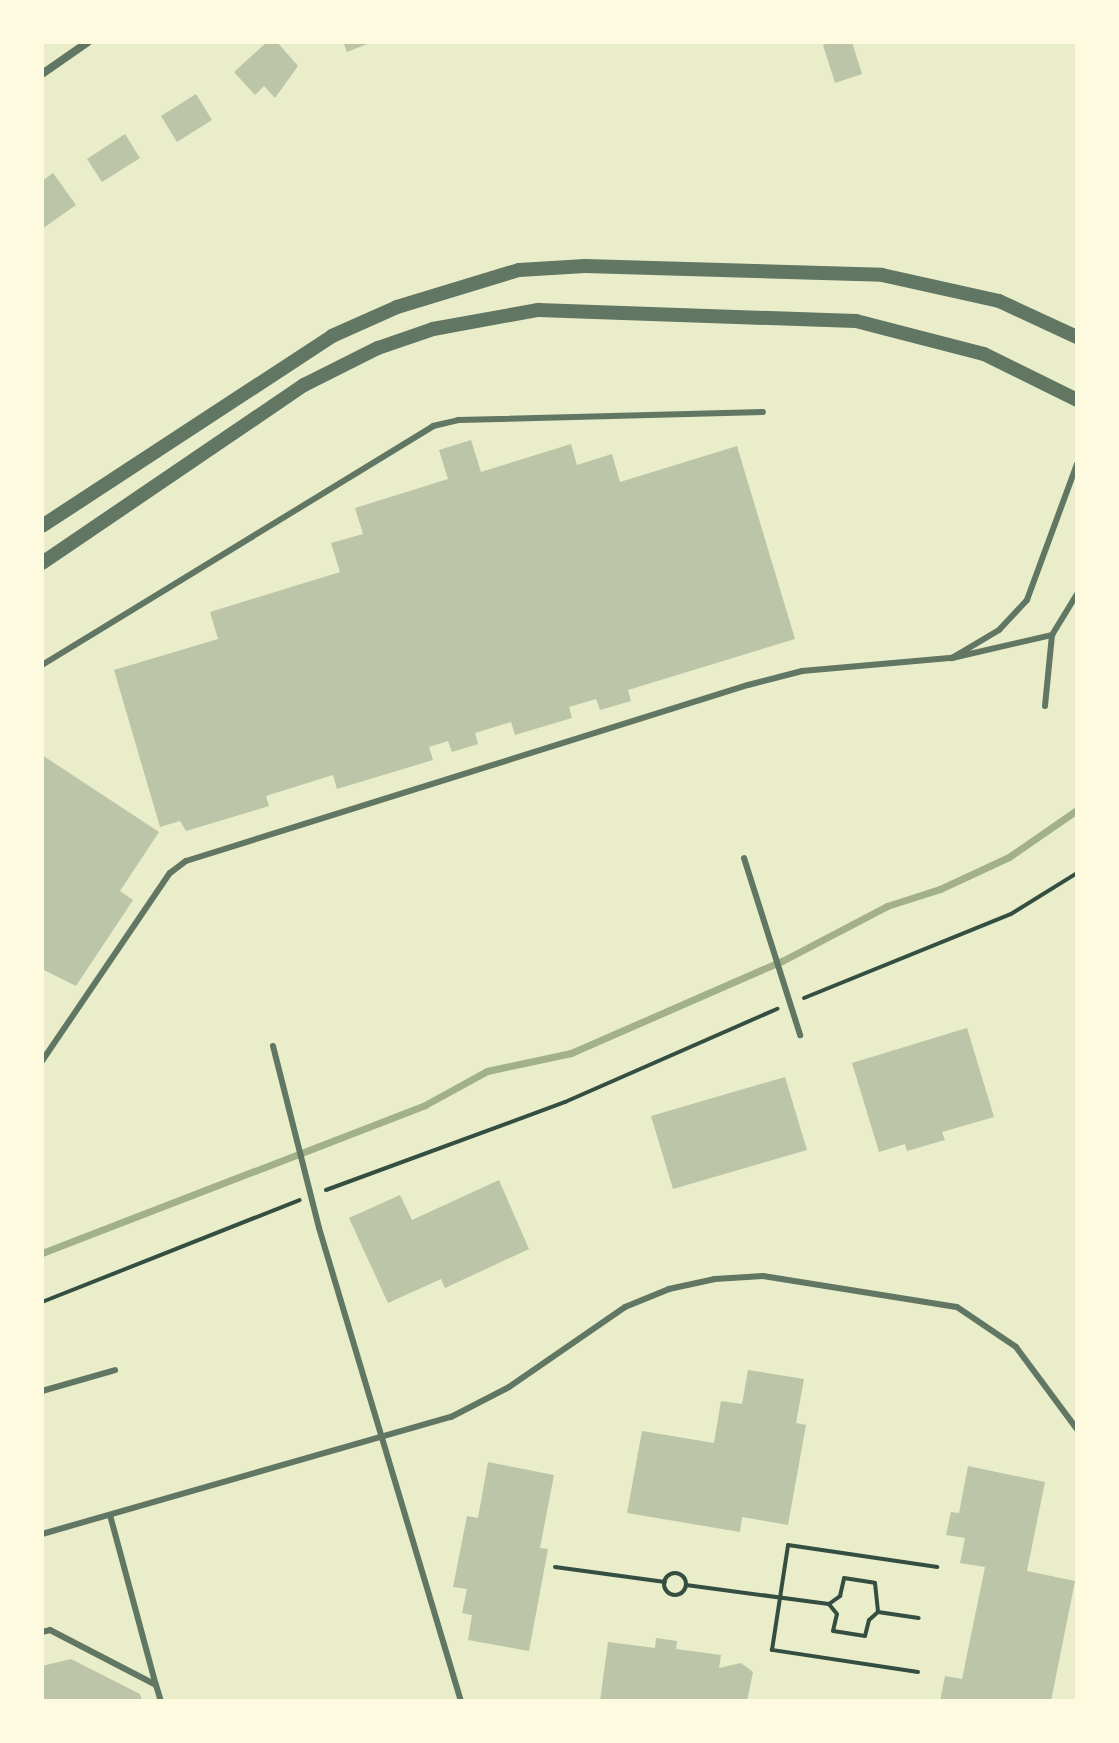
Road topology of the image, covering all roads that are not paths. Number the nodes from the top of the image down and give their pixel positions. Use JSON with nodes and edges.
{"nodes":[{"id":1,"x":88,"y":42,"type":"edge"},
{"id":2,"x":42,"y":74,"type":"edge"},
{"id":3,"x":1077,"y":337,"type":"edge"},
{"id":4,"x":1077,"y":400,"type":"edge"},
{"id":5,"x":763,"y":412,"type":"dead end"},
{"id":6,"x":1077,"y":464,"type":"edge"},
{"id":7,"x":42,"y":526,"type":"edge"},
{"id":8,"x":42,"y":563,"type":"edge"},
{"id":9,"x":1077,"y":594,"type":"edge"},
{"id":10,"x":1052,"y":635,"type":"junction"},
{"id":11,"x":952,"y":658,"type":"junction"},
{"id":12,"x":42,"y":665,"type":"edge"},
{"id":13,"x":1045,"y":706,"type":"dead end"},
{"id":14,"x":744,"y":858,"type":"dead end"},
{"id":15,"x":800,"y":1035,"type":"dead end"},
{"id":16,"x":273,"y":1046,"type":"dead end"},
{"id":17,"x":42,"y":1061,"type":"edge"},
{"id":18,"x":115,"y":1370,"type":"dead end"},
{"id":19,"x":42,"y":1391,"type":"edge"},
{"id":20,"x":1077,"y":1429,"type":"edge"},
{"id":21,"x":381,"y":1437,"type":"junction"},
{"id":22,"x":110,"y":1515,"type":"junction"},
{"id":23,"x":42,"y":1534,"type":"edge"},
{"id":24,"x":42,"y":1632,"type":"edge"},
{"id":25,"x":156,"y":1685,"type":"junction"},
{"id":26,"x":161,"y":1701,"type":"edge"},
{"id":27,"x":461,"y":1701,"type":"edge"}],
"edges":[{"from":1,"to":2,"type":"street"},
{"from":3,"to":7,"type":"street"},
{"from":4,"to":8,"type":"street"},
{"from":5,"to":12,"type":"lane"},
{"from":6,"to":11,"type":"lane"},
{"from":9,"to":10,"type":"lane"},
{"from":10,"to":11,"type":"lane"},
{"from":10,"to":13,"type":"lane"},
{"from":11,"to":17,"type":"lane"},
{"from":14,"to":15,"type":"lane"},
{"from":16,"to":21,"type":"lane"},
{"from":18,"to":19,"type":"lane"},
{"from":20,"to":21,"type":"lane"},
{"from":21,"to":22,"type":"lane"},
{"from":21,"to":27,"type":"lane"},
{"from":22,"to":23,"type":"lane"},
{"from":22,"to":25,"type":"lane"},
{"from":24,"to":25,"type":"lane"},
{"from":25,"to":26,"type":"lane"}]}
